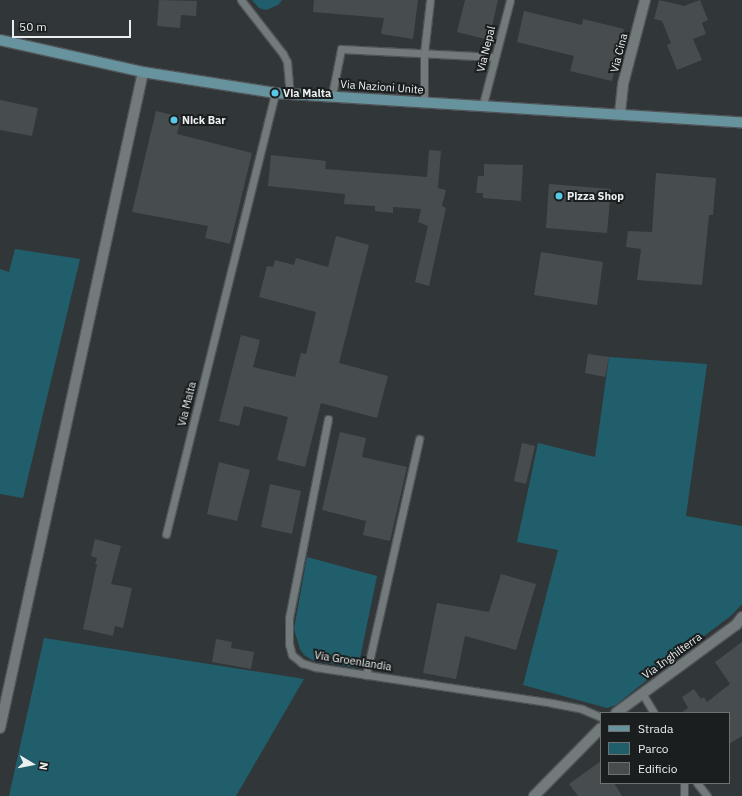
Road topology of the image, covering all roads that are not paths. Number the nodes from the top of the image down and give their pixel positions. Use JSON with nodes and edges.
{"nodes":[{"id":1,"x":241,"y":0,"type":"edge"},
{"id":2,"x":430,"y":0,"type":"edge"},
{"id":3,"x":510,"y":0,"type":"edge"},
{"id":4,"x":645,"y":0,"type":"edge"},
{"id":5,"x":0,"y":40,"type":"edge"},
{"id":6,"x":424,"y":53,"type":"junction"},
{"id":7,"x":495,"y":57,"type":"junction"},
{"id":8,"x":143,"y":72,"type":"junction"},
{"id":9,"x":275,"y":93,"type":"junction"},
{"id":10,"x":290,"y":94,"type":"junction"},
{"id":11,"x":332,"y":95,"type":"junction"},
{"id":12,"x":424,"y":102,"type":"junction"},
{"id":13,"x":483,"y":104,"type":"junction"},
{"id":14,"x":620,"y":113,"type":"junction"},
{"id":15,"x":742,"y":122,"type":"edge"},
{"id":16,"x":328,"y":419,"type":"dead end"},
{"id":17,"x":419,"y":439,"type":"dead end"},
{"id":18,"x":166,"y":534,"type":"dead end"},
{"id":19,"x":742,"y":618,"type":"edge"},
{"id":20,"x":366,"y":675,"type":"junction"},
{"id":21,"x":642,"y":693,"type":"junction"},
{"id":22,"x":617,"y":712,"type":"edge"},
{"id":23,"x":653,"y":712,"type":"edge"},
{"id":24,"x":600,"y":717,"type":"edge"},
{"id":25,"x":0,"y":728,"type":"edge"},
{"id":26,"x":600,"y":729,"type":"edge"},
{"id":27,"x":684,"y":784,"type":"edge"},
{"id":28,"x":698,"y":784,"type":"edge"},
{"id":29,"x":534,"y":796,"type":"edge"},
{"id":30,"x":684,"y":796,"type":"edge"},
{"id":31,"x":707,"y":796,"type":"edge"}],
"edges":[{"from":1,"to":10,"type":"lane"},
{"from":2,"to":6,"type":"lane"},
{"from":3,"to":7,"type":"lane","name":"Via Nepal"},
{"from":4,"to":14,"type":"street","name":"Via Cina"},
{"from":5,"to":8,"type":"street","name":"Via Nazioni Unite"},
{"from":6,"to":7,"type":"lane"},
{"from":6,"to":11,"type":"lane"},
{"from":6,"to":12,"type":"lane"},
{"from":7,"to":13,"type":"lane","name":"Via Nepal"},
{"from":8,"to":9,"type":"street","name":"Via Nazioni Unite"},
{"from":8,"to":25,"type":"street"},
{"from":9,"to":10,"type":"street","name":"Via Nazioni Unite"},
{"from":9,"to":18,"type":"lane","name":"Via Malta"},
{"from":10,"to":11,"type":"street","name":"Via Nazioni Unite"},
{"from":11,"to":12,"type":"street","name":"Via Nazioni Unite"},
{"from":12,"to":13,"type":"street","name":"Via Nazioni Unite"},
{"from":13,"to":14,"type":"street","name":"Via Nazioni Unite"},
{"from":14,"to":15,"type":"street","name":"Via Nazioni Unite"},
{"from":16,"to":20,"type":"lane","name":"Via Groenlandia"},
{"from":17,"to":20,"type":"lane"},
{"from":19,"to":21,"type":"street","name":"Via Inghilterra"},
{"from":20,"to":24,"type":"lane","name":"Via Groenlandia"},
{"from":21,"to":22,"type":"street","name":"Via Inghilterra"},
{"from":21,"to":23,"type":"lane"},
{"from":26,"to":29,"type":"street"},
{"from":27,"to":30,"type":"lane"},
{"from":28,"to":31,"type":"lane"}]}
